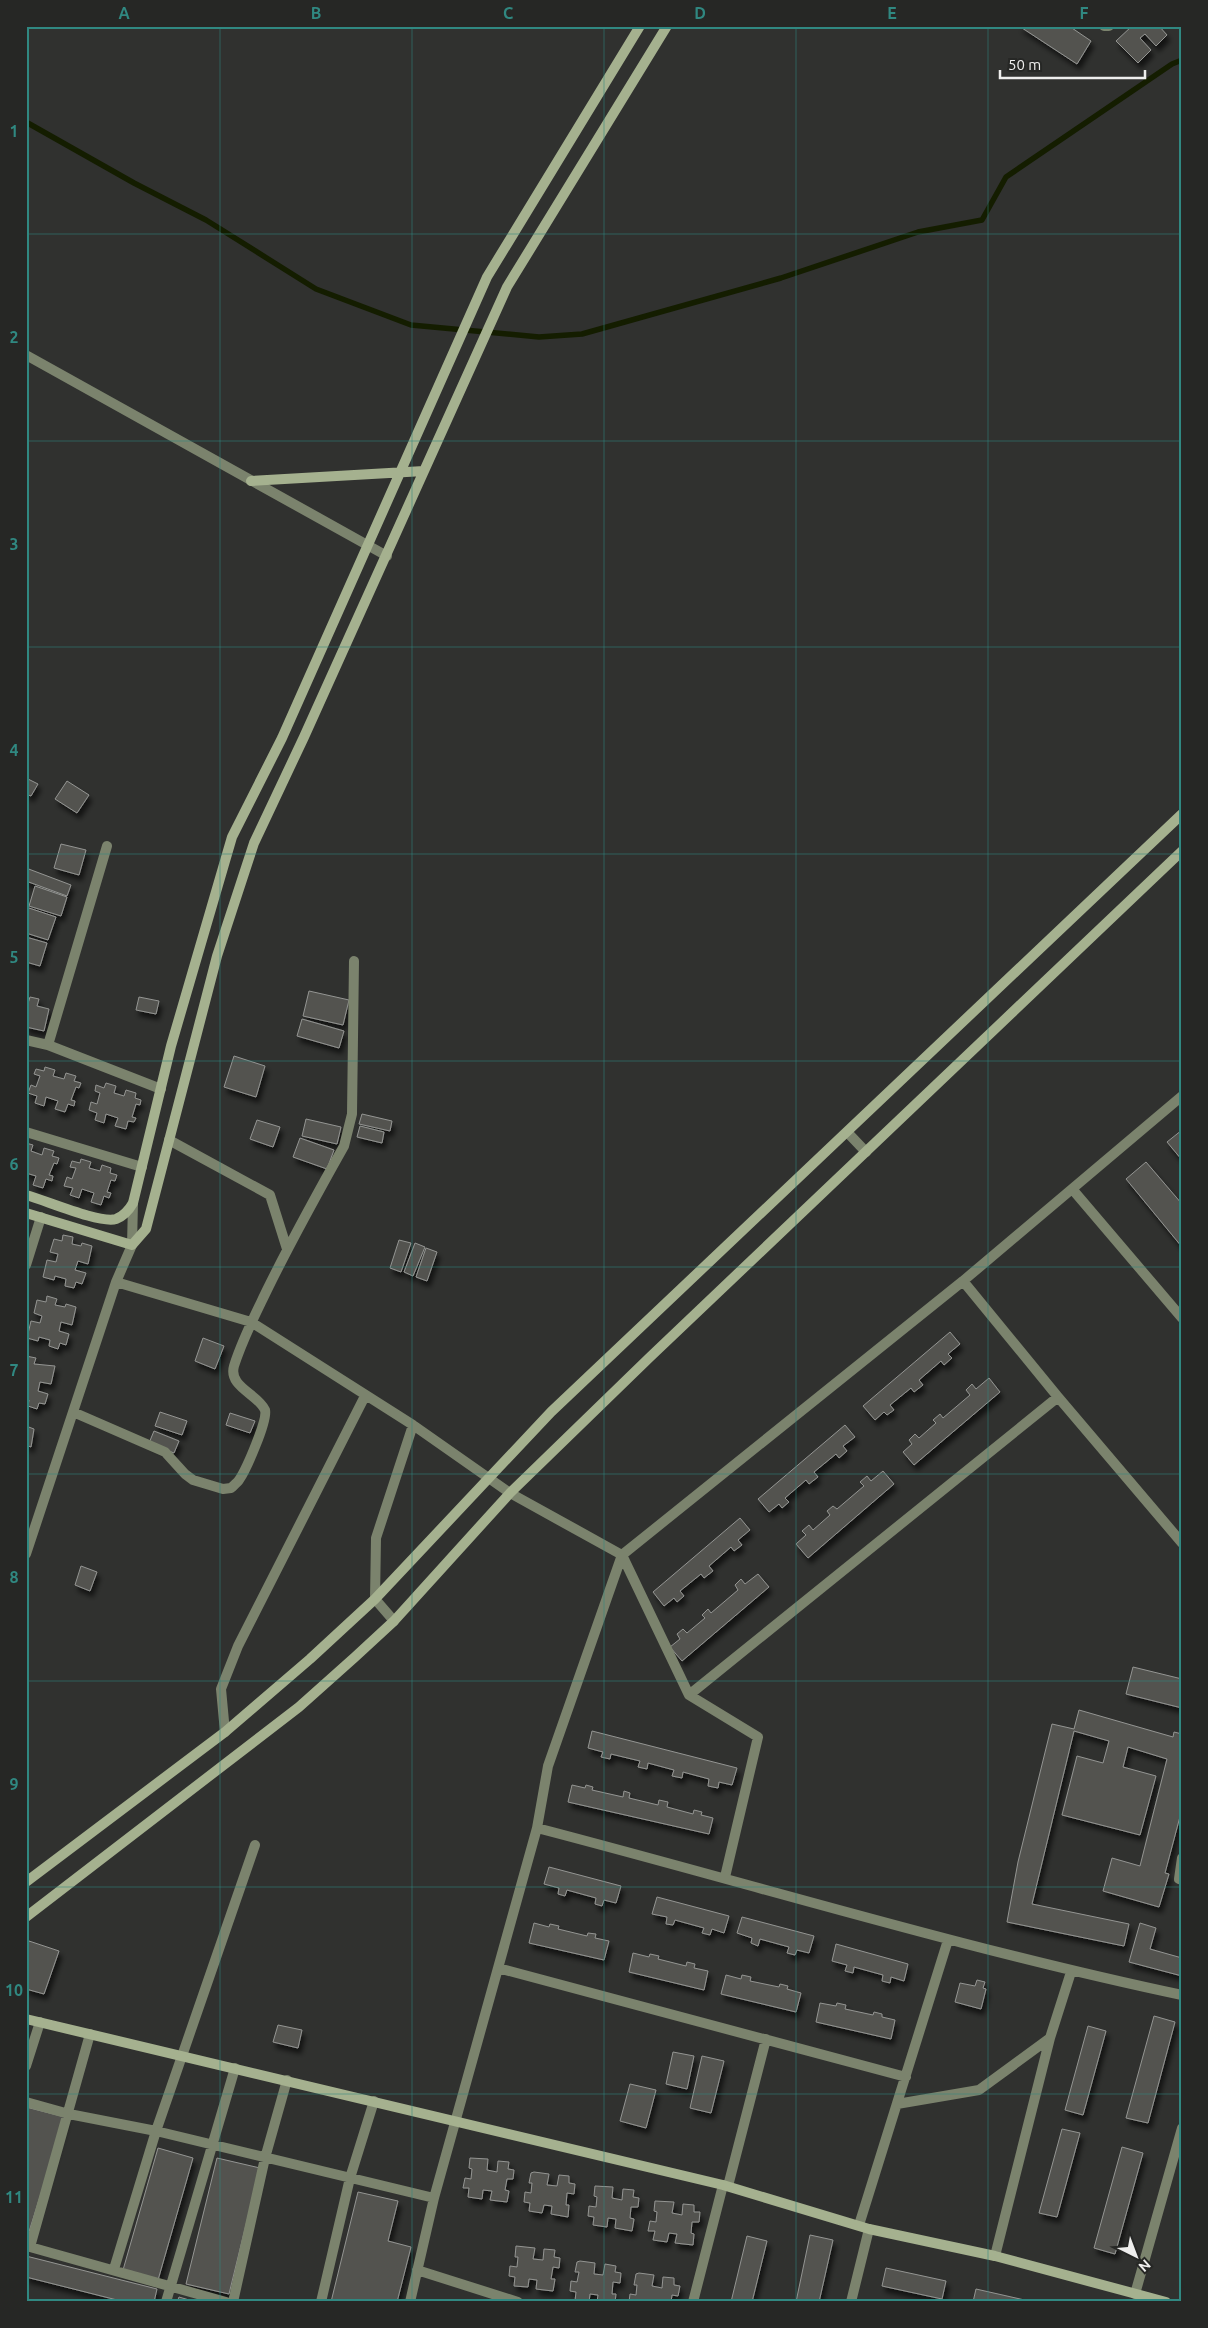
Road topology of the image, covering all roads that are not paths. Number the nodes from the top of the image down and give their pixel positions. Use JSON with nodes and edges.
{"nodes":[{"id":1,"x":640,"y":26,"type":"edge"},
{"id":2,"x":667,"y":26,"type":"edge"},
{"id":3,"x":1104,"y":26,"type":"edge"},
{"id":4,"x":1109,"y":26,"type":"edge"},
{"id":5,"x":26,"y":355,"type":"edge"},
{"id":6,"x":400,"y":471,"type":"junction"},
{"id":7,"x":424,"y":471,"type":"junction"},
{"id":8,"x":251,"y":481,"type":"junction"},
{"id":9,"x":366,"y":546,"type":"junction"},
{"id":10,"x":387,"y":556,"type":"junction"},
{"id":11,"x":1182,"y":814,"type":"edge"},
{"id":12,"x":107,"y":846,"type":"dead end"},
{"id":13,"x":1182,"y":851,"type":"edge"},
{"id":14,"x":354,"y":962,"type":"dead end"},
{"id":15,"x":26,"y":1040,"type":"edge"},
{"id":16,"x":48,"y":1045,"type":"junction"},
{"id":17,"x":161,"y":1089,"type":"junction"},
{"id":18,"x":1182,"y":1096,"type":"edge"},
{"id":19,"x":26,"y":1132,"type":"edge"},
{"id":20,"x":848,"y":1133,"type":"junction"},
{"id":21,"x":168,"y":1140,"type":"junction"},
{"id":22,"x":866,"y":1152,"type":"junction"},
{"id":23,"x":142,"y":1167,"type":"junction"},
{"id":24,"x":1073,"y":1190,"type":"junction"},
{"id":25,"x":26,"y":1195,"type":"edge"},
{"id":26,"x":133,"y":1204,"type":"junction"},
{"id":27,"x":26,"y":1213,"type":"edge"},
{"id":28,"x":41,"y":1217,"type":"junction"},
{"id":29,"x":132,"y":1245,"type":"junction"},
{"id":30,"x":286,"y":1250,"type":"junction"},
{"id":31,"x":26,"y":1265,"type":"edge"},
{"id":32,"x":963,"y":1281,"type":"junction"},
{"id":33,"x":116,"y":1282,"type":"junction"},
{"id":34,"x":1182,"y":1318,"type":"edge"},
{"id":35,"x":251,"y":1322,"type":"junction"},
{"id":36,"x":365,"y":1396,"type":"junction"},
{"id":37,"x":1058,"y":1397,"type":"junction"},
{"id":38,"x":73,"y":1412,"type":"junction"},
{"id":39,"x":413,"y":1425,"type":"junction"},
{"id":40,"x":487,"y":1478,"type":"junction"},
{"id":41,"x":510,"y":1493,"type":"junction"},
{"id":42,"x":1182,"y":1543,"type":"edge"},
{"id":43,"x":26,"y":1554,"type":"edge"},
{"id":44,"x":622,"y":1555,"type":"junction"},
{"id":45,"x":375,"y":1599,"type":"junction"},
{"id":46,"x":394,"y":1621,"type":"junction"},
{"id":47,"x":689,"y":1695,"type":"junction"},
{"id":48,"x":225,"y":1732,"type":"junction"},
{"id":49,"x":537,"y":1828,"type":"junction"},
{"id":50,"x":255,"y":1845,"type":"dead end"},
{"id":51,"x":1182,"y":1858,"type":"edge"},
{"id":52,"x":725,"y":1877,"type":"junction"},
{"id":53,"x":1182,"y":1880,"type":"edge"},
{"id":54,"x":26,"y":1882,"type":"edge"},
{"id":55,"x":26,"y":1917,"type":"edge"},
{"id":56,"x":948,"y":1940,"type":"junction"},
{"id":57,"x":498,"y":1968,"type":"junction"},
{"id":58,"x":1071,"y":1972,"type":"junction"},
{"id":59,"x":1182,"y":1995,"type":"edge"},
{"id":60,"x":26,"y":2019,"type":"edge"},
{"id":61,"x":40,"y":2022,"type":"junction"},
{"id":62,"x":90,"y":2034,"type":"junction"},
{"id":63,"x":1050,"y":2038,"type":"junction"},
{"id":64,"x":766,"y":2039,"type":"junction"},
{"id":65,"x":183,"y":2055,"type":"junction"},
{"id":66,"x":26,"y":2066,"type":"edge"},
{"id":67,"x":235,"y":2068,"type":"junction"},
{"id":68,"x":906,"y":2077,"type":"junction"},
{"id":69,"x":287,"y":2080,"type":"junction"},
{"id":70,"x":26,"y":2102,"type":"edge"},
{"id":71,"x":374,"y":2102,"type":"junction"},
{"id":72,"x":897,"y":2104,"type":"junction"},
{"id":73,"x":69,"y":2114,"type":"junction"},
{"id":74,"x":454,"y":2121,"type":"junction"},
{"id":75,"x":1182,"y":2128,"type":"edge"},
{"id":76,"x":156,"y":2131,"type":"junction"},
{"id":77,"x":211,"y":2145,"type":"junction"},
{"id":78,"x":265,"y":2158,"type":"junction"},
{"id":79,"x":350,"y":2178,"type":"junction"},
{"id":80,"x":725,"y":2185,"type":"junction"},
{"id":81,"x":434,"y":2198,"type":"junction"},
{"id":82,"x":864,"y":2227,"type":"junction"},
{"id":83,"x":28,"y":2246,"type":"edge"},
{"id":84,"x":995,"y":2256,"type":"junction"},
{"id":85,"x":114,"y":2269,"type":"junction"},
{"id":86,"x":418,"y":2270,"type":"junction"},
{"id":87,"x":170,"y":2287,"type":"junction"},
{"id":88,"x":1135,"y":2294,"type":"junction"},
{"id":89,"x":166,"y":2302,"type":"edge"},
{"id":90,"x":226,"y":2302,"type":"edge"},
{"id":91,"x":233,"y":2302,"type":"edge"},
{"id":92,"x":321,"y":2302,"type":"edge"},
{"id":93,"x":410,"y":2302,"type":"edge"},
{"id":94,"x":518,"y":2302,"type":"edge"},
{"id":95,"x":693,"y":2302,"type":"edge"},
{"id":96,"x":851,"y":2302,"type":"edge"},
{"id":97,"x":1166,"y":2302,"type":"edge"}],
"edges":[{"from":1,"to":6,"type":"main road"},
{"from":2,"to":7,"type":"main road"},
{"from":3,"to":4,"type":"street"},
{"from":5,"to":8,"type":"street"},
{"from":6,"to":7,"type":"main road"},
{"from":6,"to":8,"type":"main road"},
{"from":6,"to":9,"type":"main road"},
{"from":7,"to":10,"type":"main road"},
{"from":8,"to":9,"type":"street"},
{"from":9,"to":10,"type":"street"},
{"from":9,"to":17,"type":"main road"},
{"from":10,"to":21,"type":"main road"},
{"from":11,"to":20,"type":"main road"},
{"from":12,"to":16,"type":"street"},
{"from":13,"to":22,"type":"main road"},
{"from":14,"to":30,"type":"street"},
{"from":15,"to":16,"type":"street"},
{"from":16,"to":17,"type":"street"},
{"from":17,"to":23,"type":"main road"},
{"from":18,"to":24,"type":"street"},
{"from":19,"to":23,"type":"street"},
{"from":20,"to":22,"type":"street"},
{"from":20,"to":40,"type":"main road"},
{"from":21,"to":29,"type":"main road"},
{"from":21,"to":30,"type":"street"},
{"from":22,"to":41,"type":"main road"},
{"from":23,"to":26,"type":"main road"},
{"from":24,"to":32,"type":"street"},
{"from":24,"to":34,"type":"street"},
{"from":25,"to":26,"type":"main road"},
{"from":26,"to":29,"type":"street"},
{"from":27,"to":28,"type":"main road"},
{"from":28,"to":29,"type":"main road"},
{"from":28,"to":31,"type":"street"},
{"from":29,"to":33,"type":"street"},
{"from":30,"to":35,"type":"street"},
{"from":32,"to":37,"type":"street"},
{"from":32,"to":44,"type":"street"},
{"from":33,"to":35,"type":"street"},
{"from":33,"to":38,"type":"street"},
{"from":35,"to":36,"type":"street"},
{"from":35,"to":38,"type":"street"},
{"from":36,"to":39,"type":"street"},
{"from":36,"to":48,"type":"street"},
{"from":37,"to":42,"type":"street"},
{"from":37,"to":47,"type":"street"},
{"from":38,"to":43,"type":"street"},
{"from":39,"to":40,"type":"street"},
{"from":39,"to":45,"type":"street"},
{"from":40,"to":41,"type":"street"},
{"from":40,"to":45,"type":"main road"},
{"from":41,"to":44,"type":"street"},
{"from":41,"to":46,"type":"main road"},
{"from":44,"to":47,"type":"street"},
{"from":44,"to":49,"type":"street"},
{"from":45,"to":46,"type":"street"},
{"from":45,"to":48,"type":"main road"},
{"from":46,"to":55,"type":"main road"},
{"from":47,"to":52,"type":"street"},
{"from":48,"to":54,"type":"main road"},
{"from":49,"to":52,"type":"street"},
{"from":49,"to":57,"type":"street"},
{"from":50,"to":65,"type":"street"},
{"from":51,"to":53,"type":"street"},
{"from":52,"to":56,"type":"street"},
{"from":56,"to":58,"type":"street"},
{"from":56,"to":68,"type":"street"},
{"from":57,"to":64,"type":"street"},
{"from":57,"to":74,"type":"street"},
{"from":58,"to":59,"type":"street"},
{"from":58,"to":63,"type":"street"},
{"from":60,"to":61,"type":"main road"},
{"from":61,"to":62,"type":"main road"},
{"from":61,"to":66,"type":"street"},
{"from":62,"to":65,"type":"main road"},
{"from":62,"to":73,"type":"street"},
{"from":63,"to":72,"type":"street"},
{"from":63,"to":84,"type":"street"},
{"from":64,"to":68,"type":"street"},
{"from":64,"to":80,"type":"street"},
{"from":65,"to":67,"type":"main road"},
{"from":65,"to":76,"type":"street"},
{"from":67,"to":69,"type":"main road"},
{"from":67,"to":77,"type":"street"},
{"from":68,"to":72,"type":"street"},
{"from":69,"to":71,"type":"main road"},
{"from":69,"to":78,"type":"street"},
{"from":70,"to":73,"type":"street"},
{"from":71,"to":74,"type":"main road"},
{"from":71,"to":79,"type":"street"},
{"from":72,"to":82,"type":"street"},
{"from":73,"to":76,"type":"street"},
{"from":73,"to":83,"type":"street"},
{"from":74,"to":80,"type":"main road"},
{"from":74,"to":81,"type":"street"},
{"from":75,"to":88,"type":"street"},
{"from":76,"to":77,"type":"street"},
{"from":76,"to":85,"type":"street"},
{"from":77,"to":78,"type":"street"},
{"from":77,"to":87,"type":"street"},
{"from":78,"to":79,"type":"street"},
{"from":78,"to":91,"type":"street"},
{"from":79,"to":81,"type":"street"},
{"from":79,"to":92,"type":"street"},
{"from":80,"to":82,"type":"main road"},
{"from":80,"to":95,"type":"street"},
{"from":81,"to":86,"type":"street"},
{"from":82,"to":84,"type":"main road"},
{"from":82,"to":96,"type":"street"},
{"from":83,"to":85,"type":"street"},
{"from":84,"to":88,"type":"main road"},
{"from":85,"to":87,"type":"street"},
{"from":86,"to":93,"type":"street"},
{"from":86,"to":94,"type":"street"},
{"from":87,"to":89,"type":"street"},
{"from":87,"to":90,"type":"street"},
{"from":88,"to":97,"type":"main road"}]}
